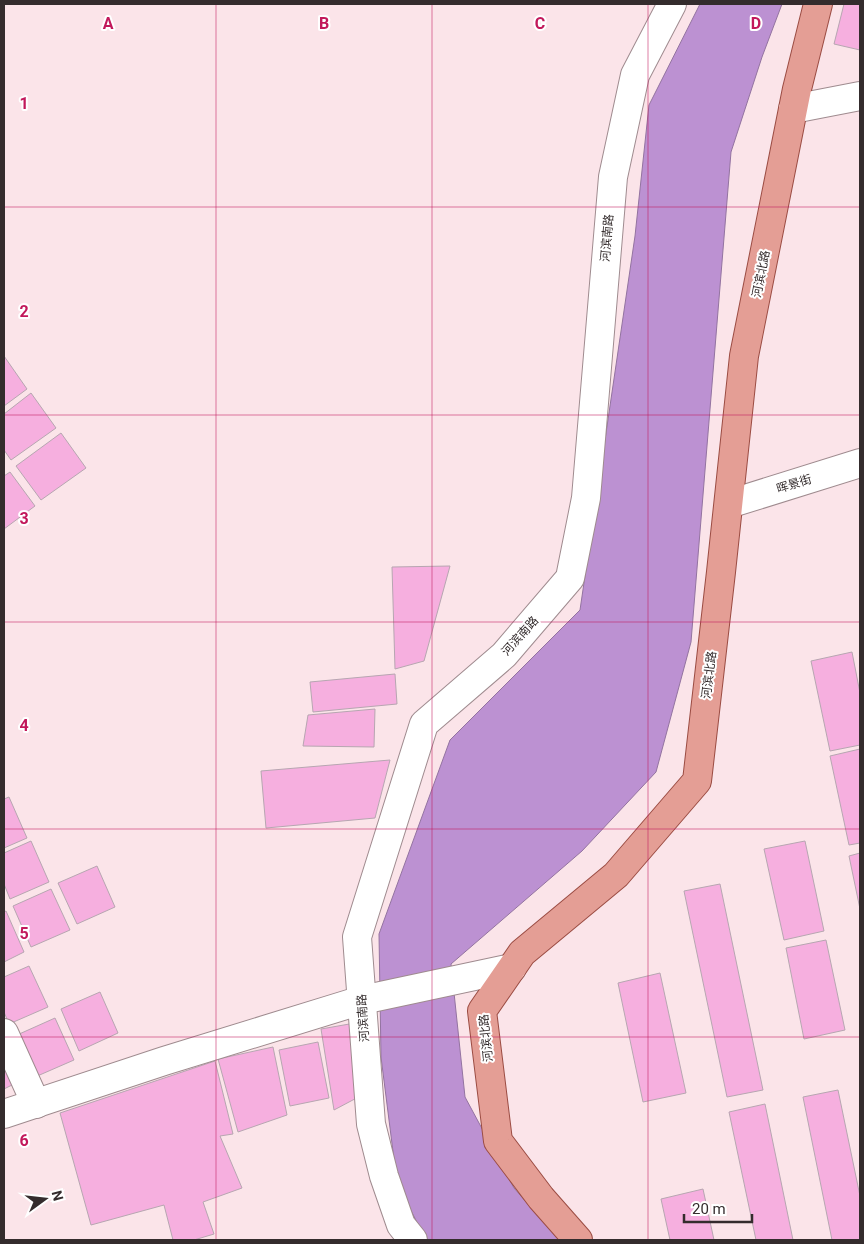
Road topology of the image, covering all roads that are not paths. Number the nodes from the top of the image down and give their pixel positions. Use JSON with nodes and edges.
{"nodes":[{"id":1,"x":672,"y":4,"type":"edge"},
{"id":2,"x":818,"y":4,"type":"edge"},
{"id":3,"x":860,"y":96,"type":"edge"},
{"id":4,"x":793,"y":109,"type":"junction"},
{"id":5,"x":860,"y":463,"type":"edge"},
{"id":6,"x":729,"y":504,"type":"junction"},
{"id":7,"x":512,"y":968,"type":"junction"},
{"id":8,"x":362,"y":1000,"type":"junction"},
{"id":9,"x":4,"y":1033,"type":"edge"},
{"id":10,"x":36,"y":1104,"type":"junction"},
{"id":11,"x":4,"y":1114,"type":"edge"},
{"id":12,"x":413,"y":1240,"type":"edge"},
{"id":13,"x":578,"y":1240,"type":"edge"}],
"edges":[{"from":1,"to":8,"type":"street","name":"河滨南路"},
{"from":2,"to":4,"type":"main road","name":"河滨北路"},
{"from":3,"to":4,"type":"street"},
{"from":4,"to":6,"type":"main road","name":"河滨北路"},
{"from":5,"to":6,"type":"street","name":"晖景街"},
{"from":6,"to":7,"type":"main road","name":"河滨北路"},
{"from":7,"to":8,"type":"street"},
{"from":7,"to":13,"type":"main road","name":"河滨北路"},
{"from":8,"to":10,"type":"street"},
{"from":8,"to":12,"type":"street","name":"河滨南路"},
{"from":9,"to":10,"type":"street"},
{"from":10,"to":11,"type":"street"}]}
